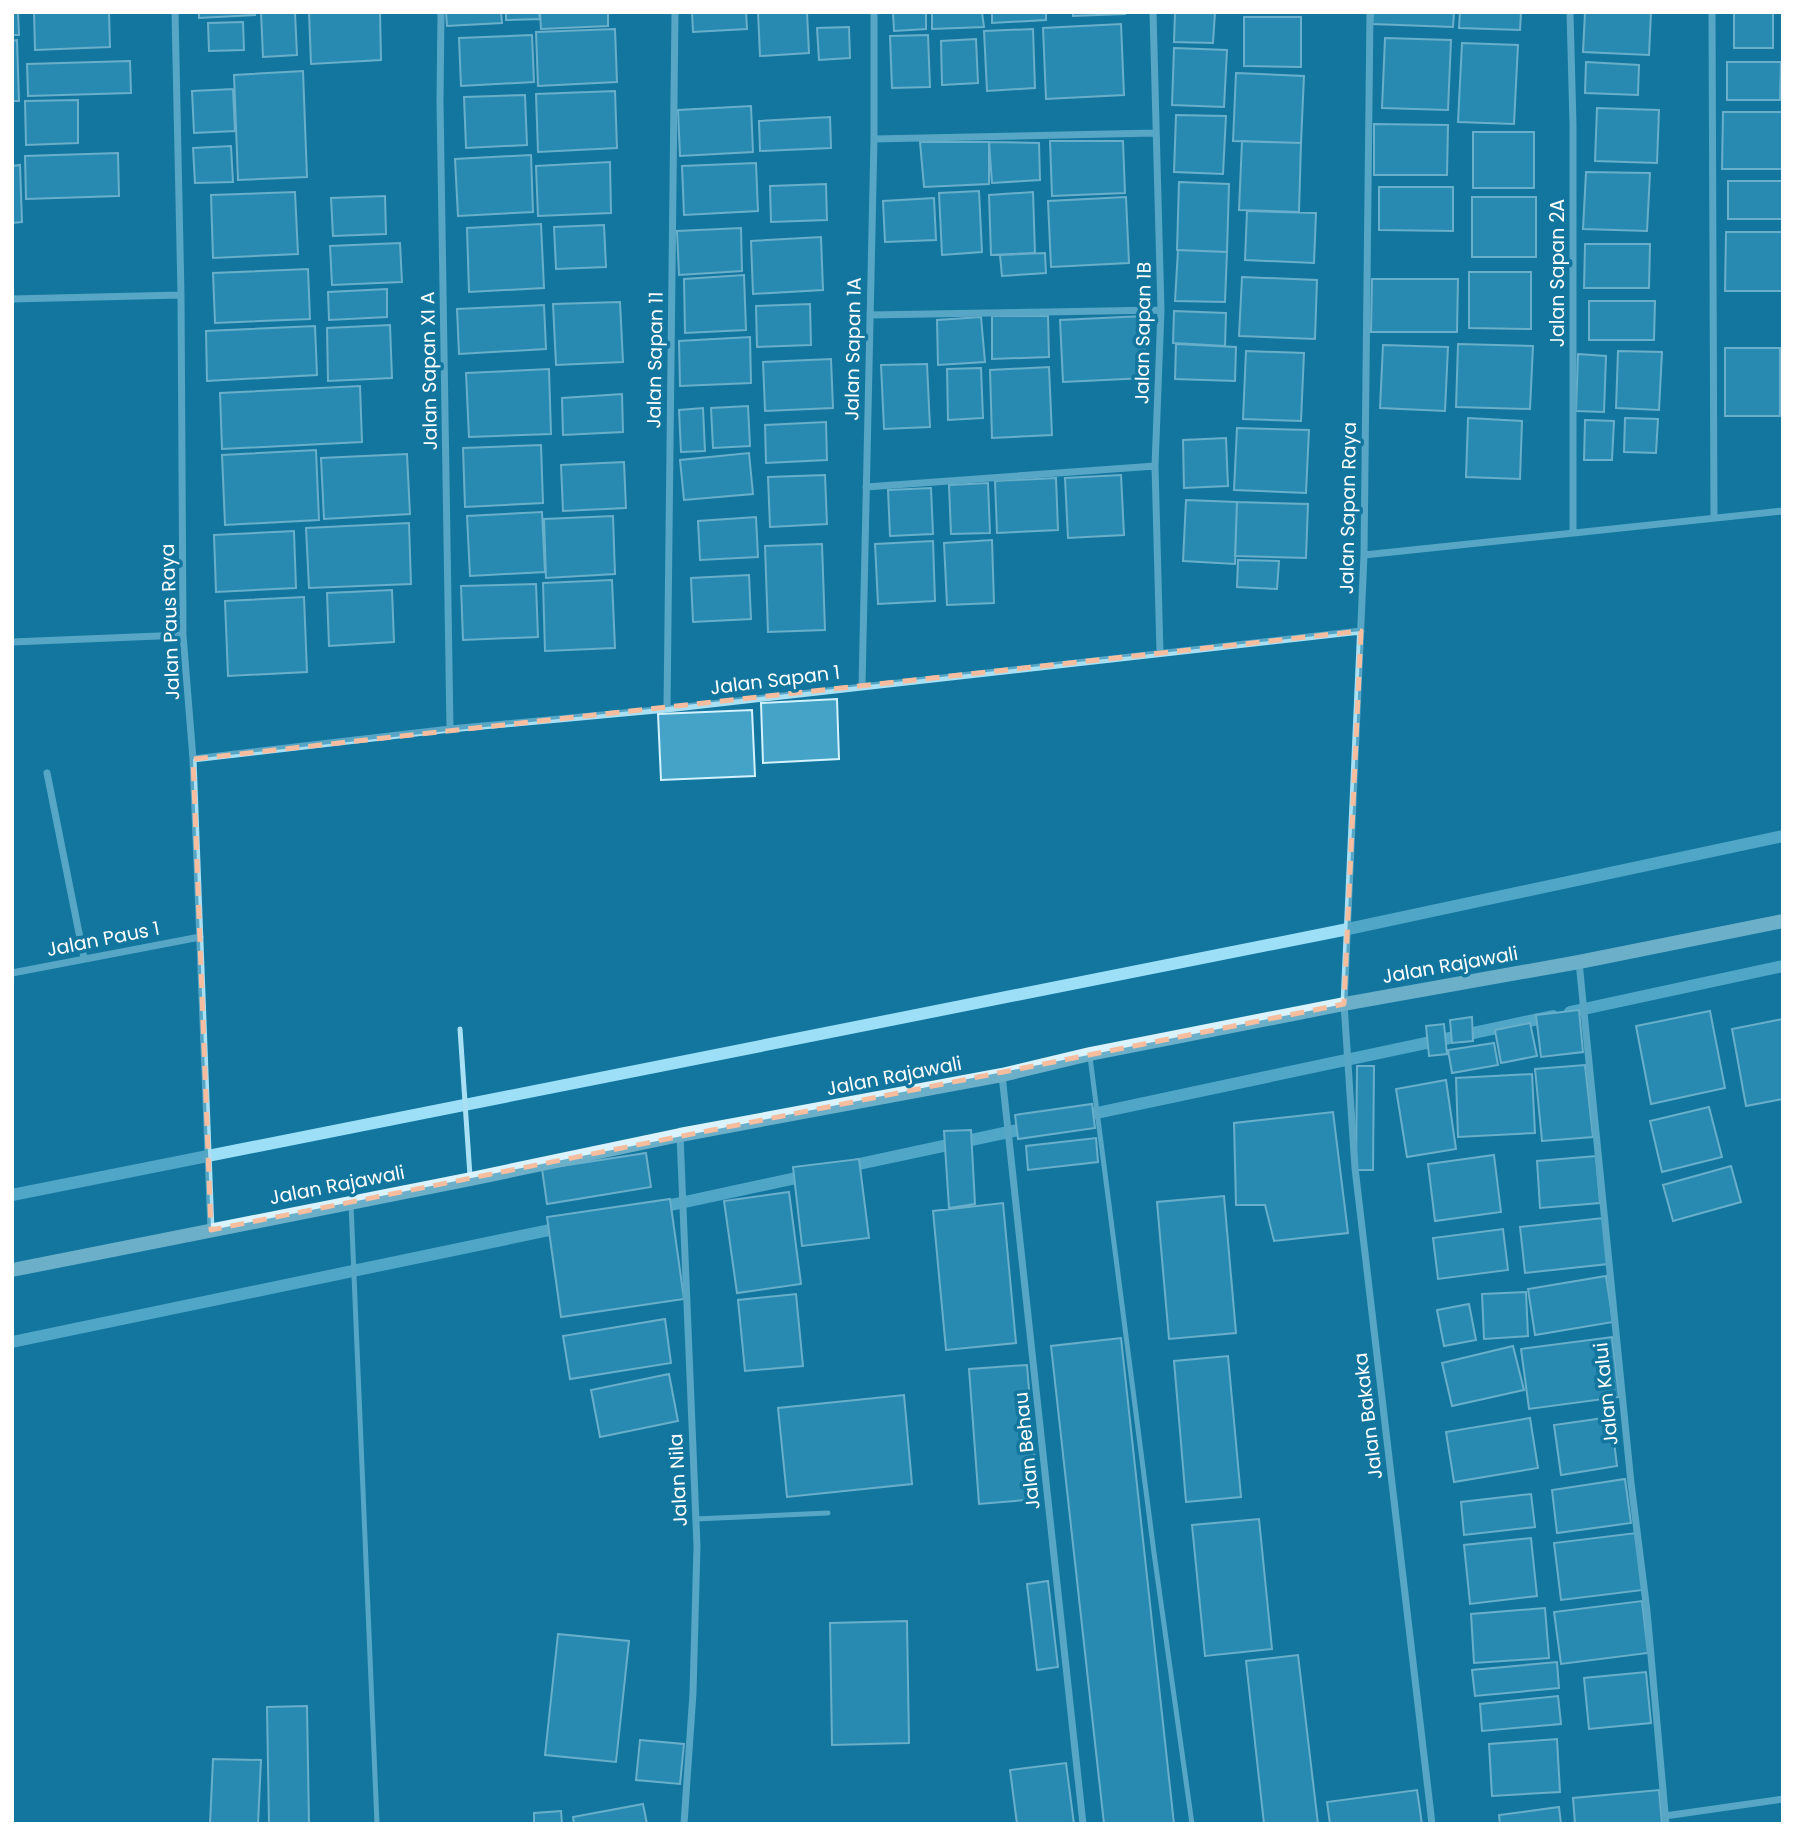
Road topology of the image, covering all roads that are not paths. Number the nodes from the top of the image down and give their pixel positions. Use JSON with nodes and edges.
{"nodes":[{"id":1,"x":175,"y":12,"type":"edge"},
{"id":2,"x":441,"y":12,"type":"edge"},
{"id":3,"x":675,"y":12,"type":"edge"},
{"id":4,"x":874,"y":12,"type":"edge"},
{"id":5,"x":1153,"y":12,"type":"edge"},
{"id":6,"x":1370,"y":12,"type":"edge"},
{"id":7,"x":1570,"y":12,"type":"edge"},
{"id":8,"x":1712,"y":12,"type":"edge"},
{"id":9,"x":1155,"y":133,"type":"junction"},
{"id":10,"x":874,"y":139,"type":"junction"},
{"id":11,"x":181,"y":295,"type":"junction"},
{"id":12,"x":12,"y":299,"type":"edge"},
{"id":13,"x":1161,"y":310,"type":"junction"},
{"id":14,"x":870,"y":315,"type":"junction"},
{"id":15,"x":1155,"y":466,"type":"junction"},
{"id":16,"x":866,"y":487,"type":"junction"},
{"id":17,"x":1783,"y":511,"type":"edge"},
{"id":18,"x":1714,"y":518,"type":"junction"},
{"id":19,"x":1573,"y":533,"type":"junction"},
{"id":20,"x":1364,"y":555,"type":"junction"},
{"id":21,"x":1361,"y":631,"type":"junction"},
{"id":22,"x":183,"y":635,"type":"junction"},
{"id":23,"x":12,"y":642,"type":"edge"},
{"id":24,"x":1160,"y":653,"type":"junction"},
{"id":25,"x":862,"y":686,"type":"junction"},
{"id":26,"x":667,"y":709,"type":"junction"},
{"id":27,"x":450,"y":729,"type":"junction"},
{"id":28,"x":193,"y":760,"type":"junction"},
{"id":29,"x":47,"y":773,"type":"dead end"},
{"id":30,"x":1783,"y":921,"type":"edge"},
{"id":31,"x":200,"y":937,"type":"junction"},
{"id":32,"x":84,"y":958,"type":"junction"},
{"id":33,"x":1579,"y":961,"type":"junction"},
{"id":34,"x":12,"y":973,"type":"edge"},
{"id":35,"x":1344,"y":1004,"type":"junction"},
{"id":36,"x":460,"y":1029,"type":"dead end"},
{"id":37,"x":1090,"y":1054,"type":"junction"},
{"id":38,"x":1002,"y":1075,"type":"junction"},
{"id":39,"x":680,"y":1135,"type":"junction"},
{"id":40,"x":471,"y":1179,"type":"junction"},
{"id":41,"x":351,"y":1202,"type":"junction"},
{"id":42,"x":211,"y":1230,"type":"junction"},
{"id":43,"x":12,"y":1270,"type":"edge"},
{"id":44,"x":828,"y":1513,"type":"dead end"},
{"id":45,"x":695,"y":1519,"type":"junction"},
{"id":46,"x":1783,"y":1799,"type":"edge"},
{"id":47,"x":1665,"y":1820,"type":"edge"},
{"id":48,"x":377,"y":1824,"type":"edge"},
{"id":49,"x":684,"y":1824,"type":"edge"},
{"id":50,"x":1083,"y":1824,"type":"edge"},
{"id":51,"x":1192,"y":1824,"type":"edge"},
{"id":52,"x":1432,"y":1824,"type":"edge"}],
"edges":[{"from":1,"to":11,"type":"street","name":"Jalan Paus Raya"},
{"from":2,"to":27,"type":"street","name":"Jalan Sapan XI A"},
{"from":3,"to":26,"type":"street","name":"Jalan Sapan 11"},
{"from":4,"to":10,"type":"street","name":"Jalan Sapan 1A"},
{"from":5,"to":9,"type":"street","name":"Jalan Sapan 1B"},
{"from":6,"to":20,"type":"street","name":"Jalan Sapan Raya"},
{"from":7,"to":19,"type":"street","name":"Jalan Sapan 2A"},
{"from":8,"to":18,"type":"street"},
{"from":9,"to":10,"type":"street"},
{"from":9,"to":13,"type":"street","name":"Jalan Sapan 1B"},
{"from":10,"to":14,"type":"street","name":"Jalan Sapan 1A"},
{"from":11,"to":12,"type":"street"},
{"from":11,"to":22,"type":"street","name":"Jalan Paus Raya"},
{"from":13,"to":14,"type":"street"},
{"from":13,"to":15,"type":"street","name":"Jalan Sapan 1B"},
{"from":14,"to":16,"type":"street","name":"Jalan Sapan 1A"},
{"from":15,"to":16,"type":"street"},
{"from":15,"to":24,"type":"street","name":"Jalan Sapan 1B"},
{"from":16,"to":25,"type":"street","name":"Jalan Sapan 1A"},
{"from":17,"to":18,"type":"street"},
{"from":18,"to":19,"type":"street"},
{"from":19,"to":20,"type":"street"},
{"from":20,"to":21,"type":"street","name":"Jalan Sapan Raya"},
{"from":21,"to":24,"type":"street","name":"Jalan Sapan 1"},
{"from":21,"to":35,"type":"street","name":"Jalan Sapan Raya"},
{"from":22,"to":23,"type":"street"},
{"from":22,"to":28,"type":"street","name":"Jalan Paus Raya"},
{"from":24,"to":25,"type":"street","name":"Jalan Sapan 1"},
{"from":25,"to":26,"type":"street","name":"Jalan Sapan 1"},
{"from":26,"to":27,"type":"street","name":"Jalan Sapan 1"},
{"from":27,"to":28,"type":"street","name":"Jalan Sapan 1"},
{"from":28,"to":31,"type":"street","name":"Jalan Paus Raya"},
{"from":29,"to":32,"type":"street"},
{"from":30,"to":33,"type":"main road","name":"Jalan Rajawali"},
{"from":31,"to":32,"type":"street","name":"Jalan Paus 1"},
{"from":31,"to":42,"type":"street","name":"Jalan Paus Raya"},
{"from":32,"to":34,"type":"street","name":"Jalan Paus 1"},
{"from":33,"to":35,"type":"main road","name":"Jalan Rajawali"},
{"from":33,"to":47,"type":"street","name":"Jalan Kalui"},
{"from":35,"to":37,"type":"main road","name":"Jalan Rajawali"},
{"from":35,"to":52,"type":"street","name":"Jalan Bakaka"},
{"from":36,"to":40,"type":"lane"},
{"from":37,"to":38,"type":"main road","name":"Jalan Rajawali"},
{"from":37,"to":51,"type":"lane"},
{"from":38,"to":39,"type":"main road","name":"Jalan Rajawali"},
{"from":38,"to":50,"type":"street","name":"Jalan Behau"},
{"from":39,"to":40,"type":"main road","name":"Jalan Rajawali"},
{"from":39,"to":45,"type":"street","name":"Jalan Nila"},
{"from":40,"to":41,"type":"main road","name":"Jalan Rajawali"},
{"from":41,"to":42,"type":"main road","name":"Jalan Rajawali"},
{"from":41,"to":48,"type":"lane"},
{"from":42,"to":43,"type":"main road","name":"Jalan Rajawali"},
{"from":44,"to":45,"type":"lane"},
{"from":45,"to":49,"type":"street","name":"Jalan Nila"},
{"from":46,"to":47,"type":"street"}]}
